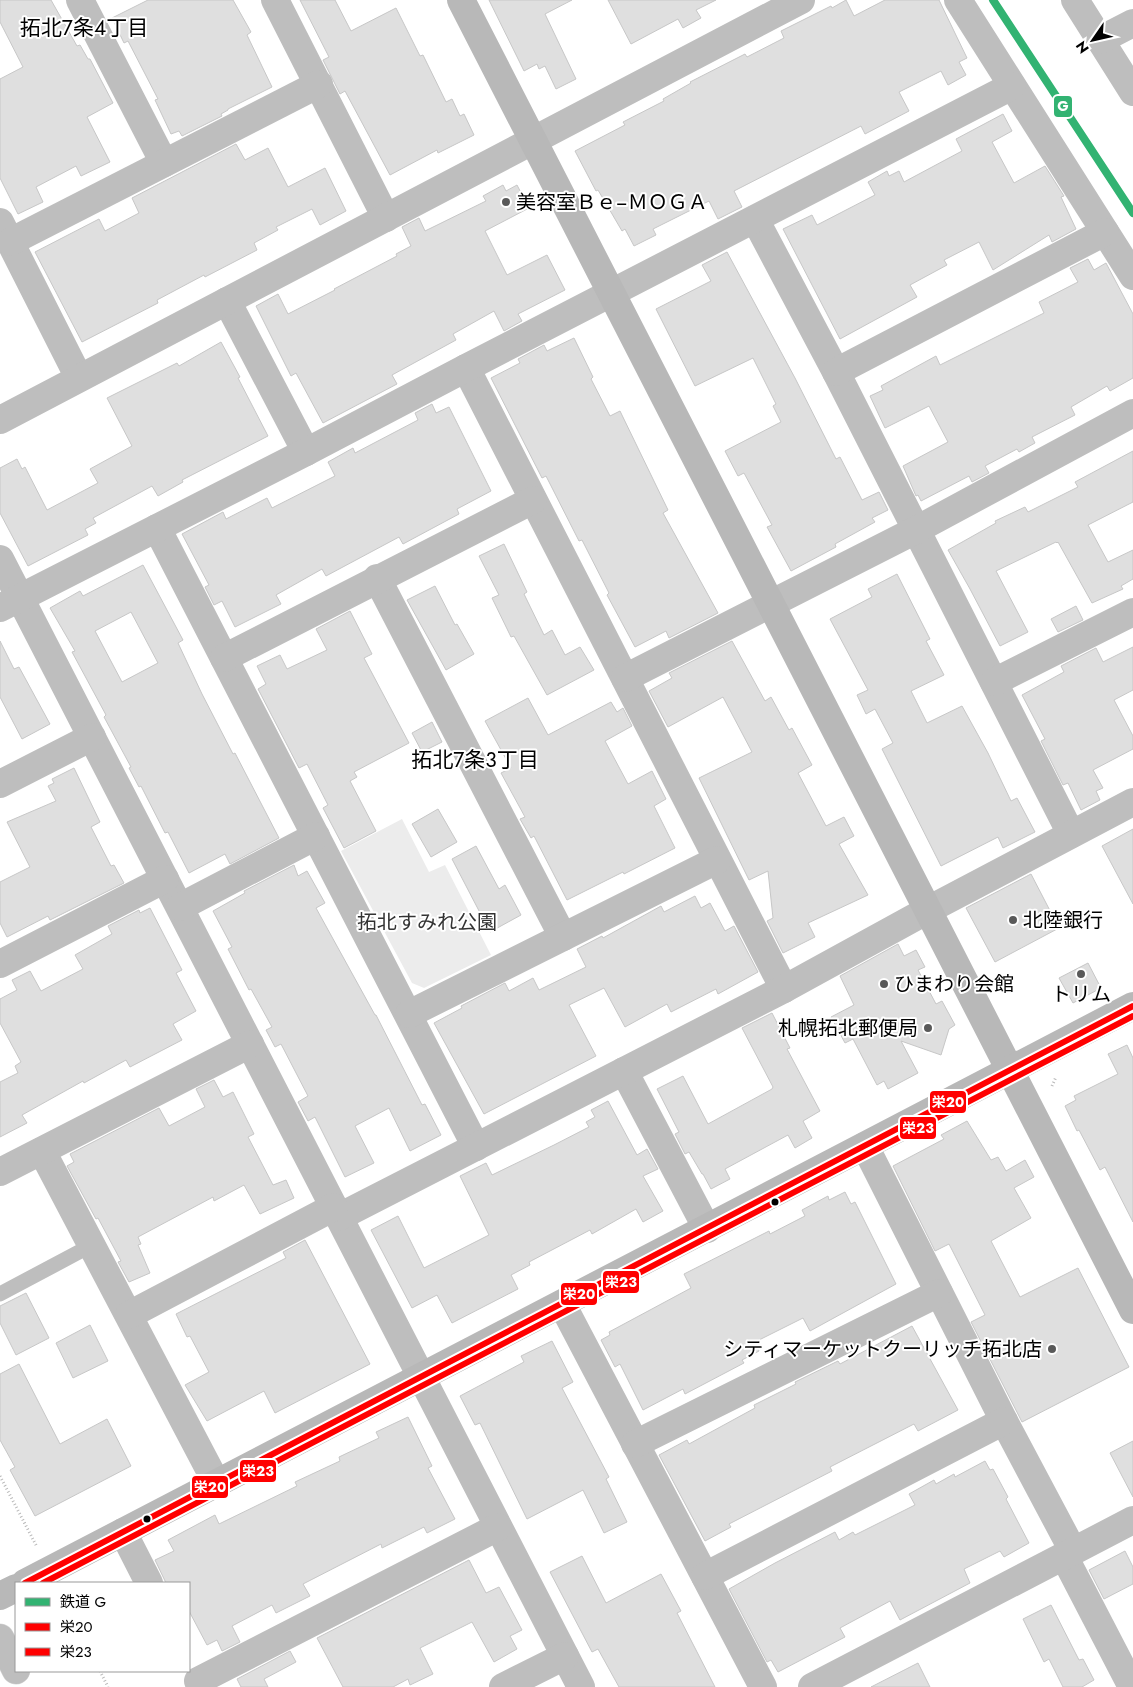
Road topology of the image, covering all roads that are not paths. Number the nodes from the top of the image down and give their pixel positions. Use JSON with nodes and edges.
{"nodes":[{"id":1,"x":80,"y":0,"type":"edge"},
{"id":2,"x":275,"y":0,"type":"edge"},
{"id":3,"x":461,"y":0,"type":"edge"},
{"id":4,"x":801,"y":0,"type":"edge"},
{"id":5,"x":958,"y":0,"type":"edge"},
{"id":6,"x":1075,"y":0,"type":"edge"},
{"id":7,"x":1133,"y":23,"type":"edge"},
{"id":8,"x":1100,"y":40,"type":"junction"},
{"id":9,"x":319,"y":84,"type":"junction"},
{"id":10,"x":1012,"y":86,"type":"junction"},
{"id":11,"x":1133,"y":92,"type":"edge"},
{"id":12,"x":533,"y":141,"type":"junction"},
{"id":13,"x":164,"y":164,"type":"junction"},
{"id":14,"x":386,"y":218,"type":"junction"},
{"id":15,"x":755,"y":219,"type":"junction"},
{"id":16,"x":5,"y":232,"type":"edge"},
{"id":17,"x":1105,"y":232,"type":"junction"},
{"id":18,"x":1133,"y":276,"type":"edge"},
{"id":19,"x":611,"y":293,"type":"junction"},
{"id":20,"x":227,"y":301,"type":"junction"},
{"id":21,"x":466,"y":368,"type":"junction"},
{"id":22,"x":836,"y":372,"type":"junction"},
{"id":23,"x":79,"y":378,"type":"junction"},
{"id":24,"x":1133,"y":413,"type":"edge"},
{"id":25,"x":0,"y":420,"type":"edge"},
{"id":26,"x":306,"y":452,"type":"junction"},
{"id":27,"x":533,"y":500,"type":"junction"},
{"id":28,"x":157,"y":528,"type":"junction"},
{"id":29,"x":916,"y":530,"type":"junction"},
{"id":30,"x":0,"y":559,"type":"edge"},
{"id":31,"x":377,"y":578,"type":"junction"},
{"id":32,"x":10,"y":603,"type":"edge"},
{"id":33,"x":771,"y":604,"type":"junction"},
{"id":34,"x":1133,"y":612,"type":"edge"},
{"id":35,"x":224,"y":658,"type":"junction"},
{"id":36,"x":625,"y":678,"type":"junction"},
{"id":37,"x":994,"y":682,"type":"junction"},
{"id":38,"x":92,"y":737,"type":"junction"},
{"id":39,"x":0,"y":784,"type":"edge"},
{"id":40,"x":1133,"y":802,"type":"edge"},
{"id":41,"x":1071,"y":834,"type":"junction"},
{"id":42,"x":316,"y":836,"type":"junction"},
{"id":43,"x":718,"y":860,"type":"junction"},
{"id":44,"x":165,"y":879,"type":"junction"},
{"id":45,"x":180,"y":907,"type":"junction"},
{"id":46,"x":928,"y":910,"type":"junction"},
{"id":47,"x":563,"y":937,"type":"junction"},
{"id":48,"x":0,"y":964,"type":"edge"},
{"id":49,"x":784,"y":989,"type":"junction"},
{"id":50,"x":1133,"y":1006,"type":"edge"},
{"id":51,"x":409,"y":1014,"type":"junction"},
{"id":52,"x":250,"y":1044,"type":"junction"},
{"id":53,"x":1009,"y":1070,"type":"junction"},
{"id":54,"x":624,"y":1071,"type":"junction"},
{"id":55,"x":865,"y":1146,"type":"junction"},
{"id":56,"x":476,"y":1147,"type":"junction"},
{"id":57,"x":42,"y":1150,"type":"junction"},
{"id":58,"x":0,"y":1172,"type":"edge"},
{"id":59,"x":336,"y":1212,"type":"junction"},
{"id":60,"x":707,"y":1229,"type":"junction"},
{"id":61,"x":92,"y":1245,"type":"junction"},
{"id":62,"x":938,"y":1293,"type":"junction"},
{"id":63,"x":0,"y":1294,"type":"edge"},
{"id":64,"x":562,"y":1304,"type":"junction"},
{"id":65,"x":1133,"y":1310,"type":"edge"},
{"id":66,"x":129,"y":1315,"type":"junction"},
{"id":67,"x":421,"y":1377,"type":"junction"},
{"id":68,"x":1004,"y":1421,"type":"junction"},
{"id":69,"x":636,"y":1444,"type":"junction"},
{"id":70,"x":217,"y":1484,"type":"junction"},
{"id":71,"x":1133,"y":1520,"type":"edge"},
{"id":72,"x":498,"y":1527,"type":"junction"},
{"id":73,"x":123,"y":1532,"type":"junction"},
{"id":74,"x":1068,"y":1554,"type":"junction"},
{"id":75,"x":705,"y":1576,"type":"junction"},
{"id":76,"x":27,"y":1582,"type":"edge"},
{"id":77,"x":148,"y":1582,"type":"edge"},
{"id":78,"x":15,"y":1588,"type":"edge"},
{"id":79,"x":0,"y":1596,"type":"edge"},
{"id":80,"x":0,"y":1638,"type":"edge"},
{"id":81,"x":565,"y":1656,"type":"junction"},
{"id":82,"x":15,"y":1666,"type":"edge"},
{"id":83,"x":18,"y":1672,"type":"edge"},
{"id":84,"x":196,"y":1677,"type":"edge"},
{"id":85,"x":25,"y":1687,"type":"edge"},
{"id":86,"x":503,"y":1687,"type":"edge"},
{"id":87,"x":581,"y":1687,"type":"edge"},
{"id":88,"x":763,"y":1687,"type":"edge"},
{"id":89,"x":812,"y":1687,"type":"edge"},
{"id":90,"x":1132,"y":1687,"type":"edge"}],
"edges":[{"from":1,"to":13,"type":"street"},
{"from":2,"to":9,"type":"street"},
{"from":3,"to":12,"type":"street"},
{"from":4,"to":12,"type":"street"},
{"from":5,"to":10,"type":"street"},
{"from":6,"to":8,"type":"street"},
{"from":7,"to":8,"type":"street"},
{"from":8,"to":11,"type":"street"},
{"from":9,"to":13,"type":"street"},
{"from":9,"to":14,"type":"street"},
{"from":10,"to":15,"type":"street"},
{"from":10,"to":17,"type":"street"},
{"from":12,"to":14,"type":"street"},
{"from":12,"to":19,"type":"street"},
{"from":13,"to":16,"type":"street"},
{"from":14,"to":20,"type":"street"},
{"from":15,"to":19,"type":"street"},
{"from":15,"to":22,"type":"street"},
{"from":16,"to":23,"type":"street"},
{"from":17,"to":18,"type":"street"},
{"from":17,"to":22,"type":"street"},
{"from":19,"to":21,"type":"street"},
{"from":19,"to":33,"type":"street"},
{"from":20,"to":23,"type":"street"},
{"from":20,"to":26,"type":"street"},
{"from":21,"to":26,"type":"street"},
{"from":21,"to":27,"type":"street"},
{"from":22,"to":29,"type":"street"},
{"from":23,"to":25,"type":"street"},
{"from":24,"to":29,"type":"street"},
{"from":26,"to":28,"type":"street"},
{"from":27,"to":31,"type":"street"},
{"from":27,"to":36,"type":"street"},
{"from":28,"to":32,"type":"street"},
{"from":28,"to":35,"type":"street"},
{"from":29,"to":33,"type":"street"},
{"from":29,"to":37,"type":"street"},
{"from":30,"to":32,"type":"street"},
{"from":31,"to":35,"type":"street"},
{"from":31,"to":47,"type":"street"},
{"from":32,"to":38,"type":"street"},
{"from":33,"to":36,"type":"street"},
{"from":33,"to":46,"type":"street"},
{"from":34,"to":37,"type":"street"},
{"from":35,"to":42,"type":"street"},
{"from":36,"to":43,"type":"street"},
{"from":37,"to":41,"type":"street"},
{"from":38,"to":39,"type":"street"},
{"from":38,"to":44,"type":"street"},
{"from":40,"to":41,"type":"street"},
{"from":41,"to":46,"type":"street"},
{"from":42,"to":45,"type":"street"},
{"from":42,"to":51,"type":"street"},
{"from":43,"to":47,"type":"street"},
{"from":43,"to":49,"type":"street"},
{"from":44,"to":45,"type":"street"},
{"from":44,"to":48,"type":"street"},
{"from":45,"to":52,"type":"street"},
{"from":46,"to":49,"type":"street"},
{"from":46,"to":53,"type":"street"},
{"from":47,"to":51,"type":"street"},
{"from":49,"to":54,"type":"street"},
{"from":50,"to":53,"type":"street"},
{"from":51,"to":56,"type":"street"},
{"from":52,"to":57,"type":"street"},
{"from":52,"to":59,"type":"street"},
{"from":53,"to":55,"type":"street"},
{"from":53,"to":65,"type":"street"},
{"from":54,"to":56,"type":"street"},
{"from":54,"to":60,"type":"street"},
{"from":55,"to":60,"type":"street"},
{"from":55,"to":62,"type":"street"},
{"from":56,"to":59,"type":"street"},
{"from":57,"to":58,"type":"street"},
{"from":57,"to":61,"type":"street"},
{"from":59,"to":66,"type":"street"},
{"from":59,"to":67,"type":"street"},
{"from":60,"to":64,"type":"street"},
{"from":61,"to":63,"type":"lane"},
{"from":61,"to":66,"type":"street"},
{"from":62,"to":68,"type":"street"},
{"from":62,"to":69,"type":"street"},
{"from":64,"to":67,"type":"street"},
{"from":64,"to":69,"type":"street"},
{"from":66,"to":70,"type":"street"},
{"from":67,"to":70,"type":"street"},
{"from":67,"to":72,"type":"street"},
{"from":68,"to":74,"type":"street"},
{"from":68,"to":75,"type":"street"},
{"from":69,"to":75,"type":"street"},
{"from":70,"to":73,"type":"street"},
{"from":71,"to":74,"type":"street"},
{"from":72,"to":81,"type":"street"},
{"from":72,"to":84,"type":"street"},
{"from":73,"to":76,"type":"street"},
{"from":73,"to":77,"type":"street"},
{"from":74,"to":89,"type":"street"},
{"from":74,"to":90,"type":"street"},
{"from":75,"to":88,"type":"street"},
{"from":78,"to":79,"type":"street"},
{"from":80,"to":82,"type":"street"},
{"from":81,"to":86,"type":"street"},
{"from":81,"to":87,"type":"street"},
{"from":83,"to":85,"type":"street"}]}
